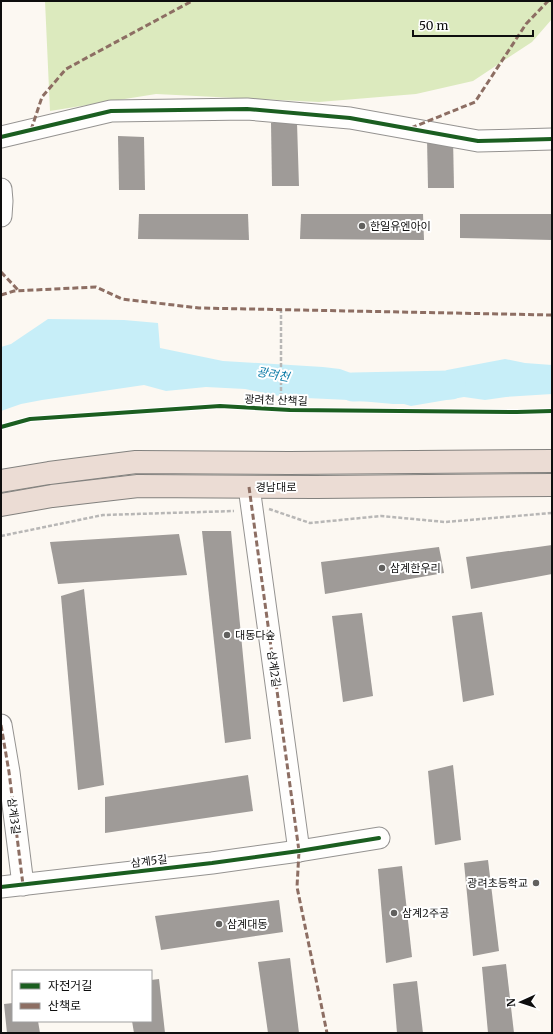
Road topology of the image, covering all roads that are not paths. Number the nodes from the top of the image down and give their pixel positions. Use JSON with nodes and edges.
{"nodes":[{"id":1,"x":1,"y":137,"type":"edge"},
{"id":2,"x":552,"y":139,"type":"edge"},
{"id":3,"x":1,"y":189,"type":"edge"},
{"id":4,"x":1,"y":216,"type":"edge"},
{"id":5,"x":552,"y":460,"type":"edge"},
{"id":6,"x":1,"y":481,"type":"edge"},
{"id":7,"x":552,"y":485,"type":"edge"},
{"id":8,"x":249,"y":487,"type":"junction"},
{"id":9,"x":1,"y":505,"type":"edge"},
{"id":10,"x":1,"y":725,"type":"edge"},
{"id":11,"x":379,"y":838,"type":"dead end"},
{"id":12,"x":299,"y":851,"type":"junction"},
{"id":13,"x":23,"y":885,"type":"junction"},
{"id":14,"x":1,"y":887,"type":"edge"}],
"edges":[{"from":1,"to":2,"type":"street"},
{"from":3,"to":4,"type":"street"},
{"from":5,"to":6,"type":"highway"},
{"from":7,"to":8,"type":"highway","name":"경남대로"},
{"from":8,"to":9,"type":"highway","name":"경남대로"},
{"from":8,"to":12,"type":"street","name":"삼계2길"},
{"from":10,"to":13,"type":"street","name":"삼계3길"},
{"from":11,"to":12,"type":"street","name":"삼계5길"},
{"from":12,"to":13,"type":"street","name":"삼계5길"},
{"from":13,"to":14,"type":"street","name":"삼계5길"}]}
